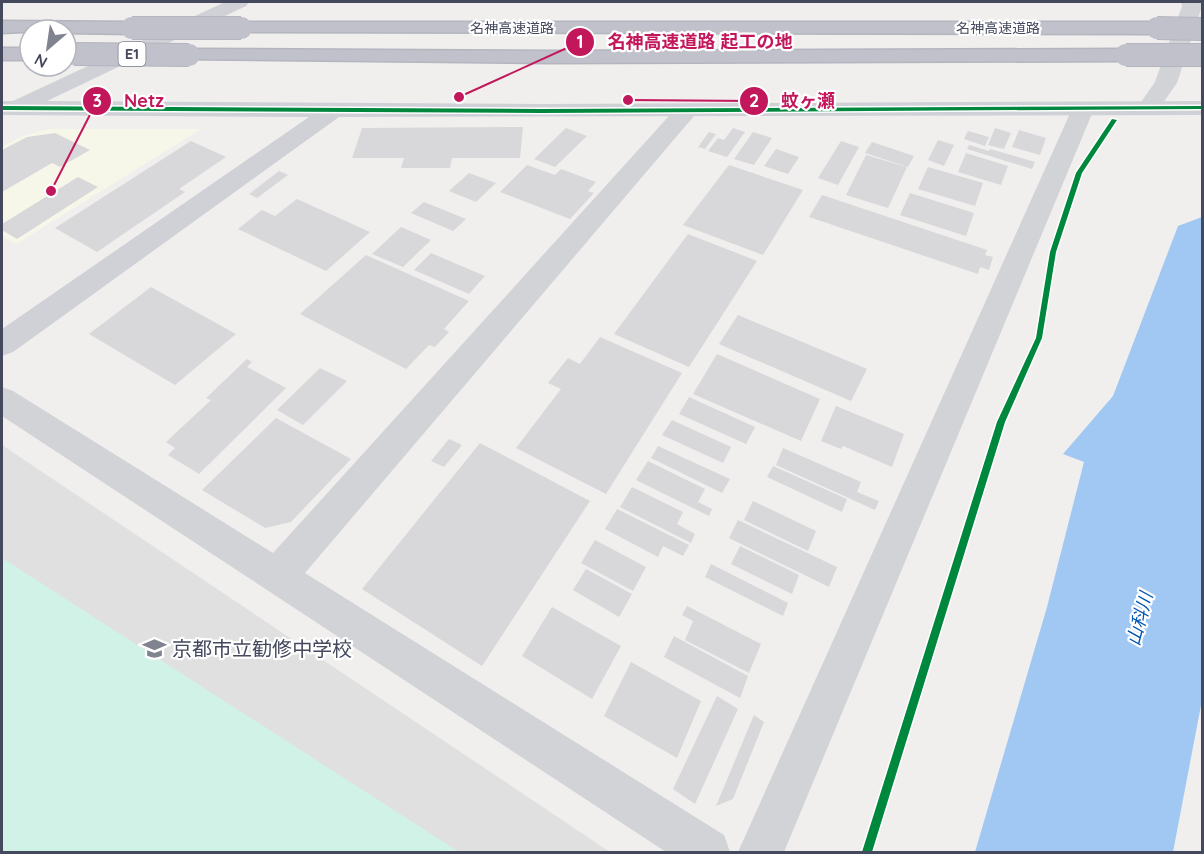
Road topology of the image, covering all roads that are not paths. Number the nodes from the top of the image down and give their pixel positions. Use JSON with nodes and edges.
{"nodes":[{"id":1,"x":239,"y":2,"type":"edge"},
{"id":2,"x":1191,"y":2,"type":"edge"},
{"id":3,"x":2,"y":27,"type":"edge"},
{"id":4,"x":1203,"y":29,"type":"edge"},
{"id":5,"x":2,"y":54,"type":"edge"},
{"id":6,"x":18,"y":54,"type":"edge"},
{"id":7,"x":78,"y":54,"type":"edge"},
{"id":8,"x":1203,"y":55,"type":"edge"},
{"id":9,"x":1148,"y":108,"type":"junction"},
{"id":10,"x":1203,"y":108,"type":"edge"},
{"id":11,"x":1083,"y":109,"type":"junction"},
{"id":12,"x":6,"y":110,"type":"edge"},
{"id":13,"x":332,"y":111,"type":"junction"},
{"id":14,"x":686,"y":111,"type":"junction"},
{"id":15,"x":2,"y":344,"type":"edge"},
{"id":16,"x":2,"y":400,"type":"edge"},
{"id":17,"x":277,"y":577,"type":"junction"},
{"id":18,"x":706,"y":852,"type":"edge"},
{"id":19,"x":761,"y":852,"type":"edge"}],
"edges":[{"from":1,"to":12,"type":"street"},
{"from":2,"to":9,"type":"street"},
{"from":3,"to":4,"type":"highway","name":"名神高速道路","number":"E1","bridge":true},
{"from":5,"to":6,"type":"highway"},
{"from":7,"to":8,"type":"highway","name":"名神高速道路","number":"E1","bridge":true},
{"from":9,"to":10,"type":"street"},
{"from":9,"to":11,"type":"street"},
{"from":11,"to":14,"type":"street"},
{"from":11,"to":19,"type":"street"},
{"from":12,"to":13,"type":"street"},
{"from":13,"to":14,"type":"street"},
{"from":13,"to":15,"type":"street"},
{"from":14,"to":17,"type":"street"},
{"from":16,"to":17,"type":"street"},
{"from":17,"to":18,"type":"street"}]}
